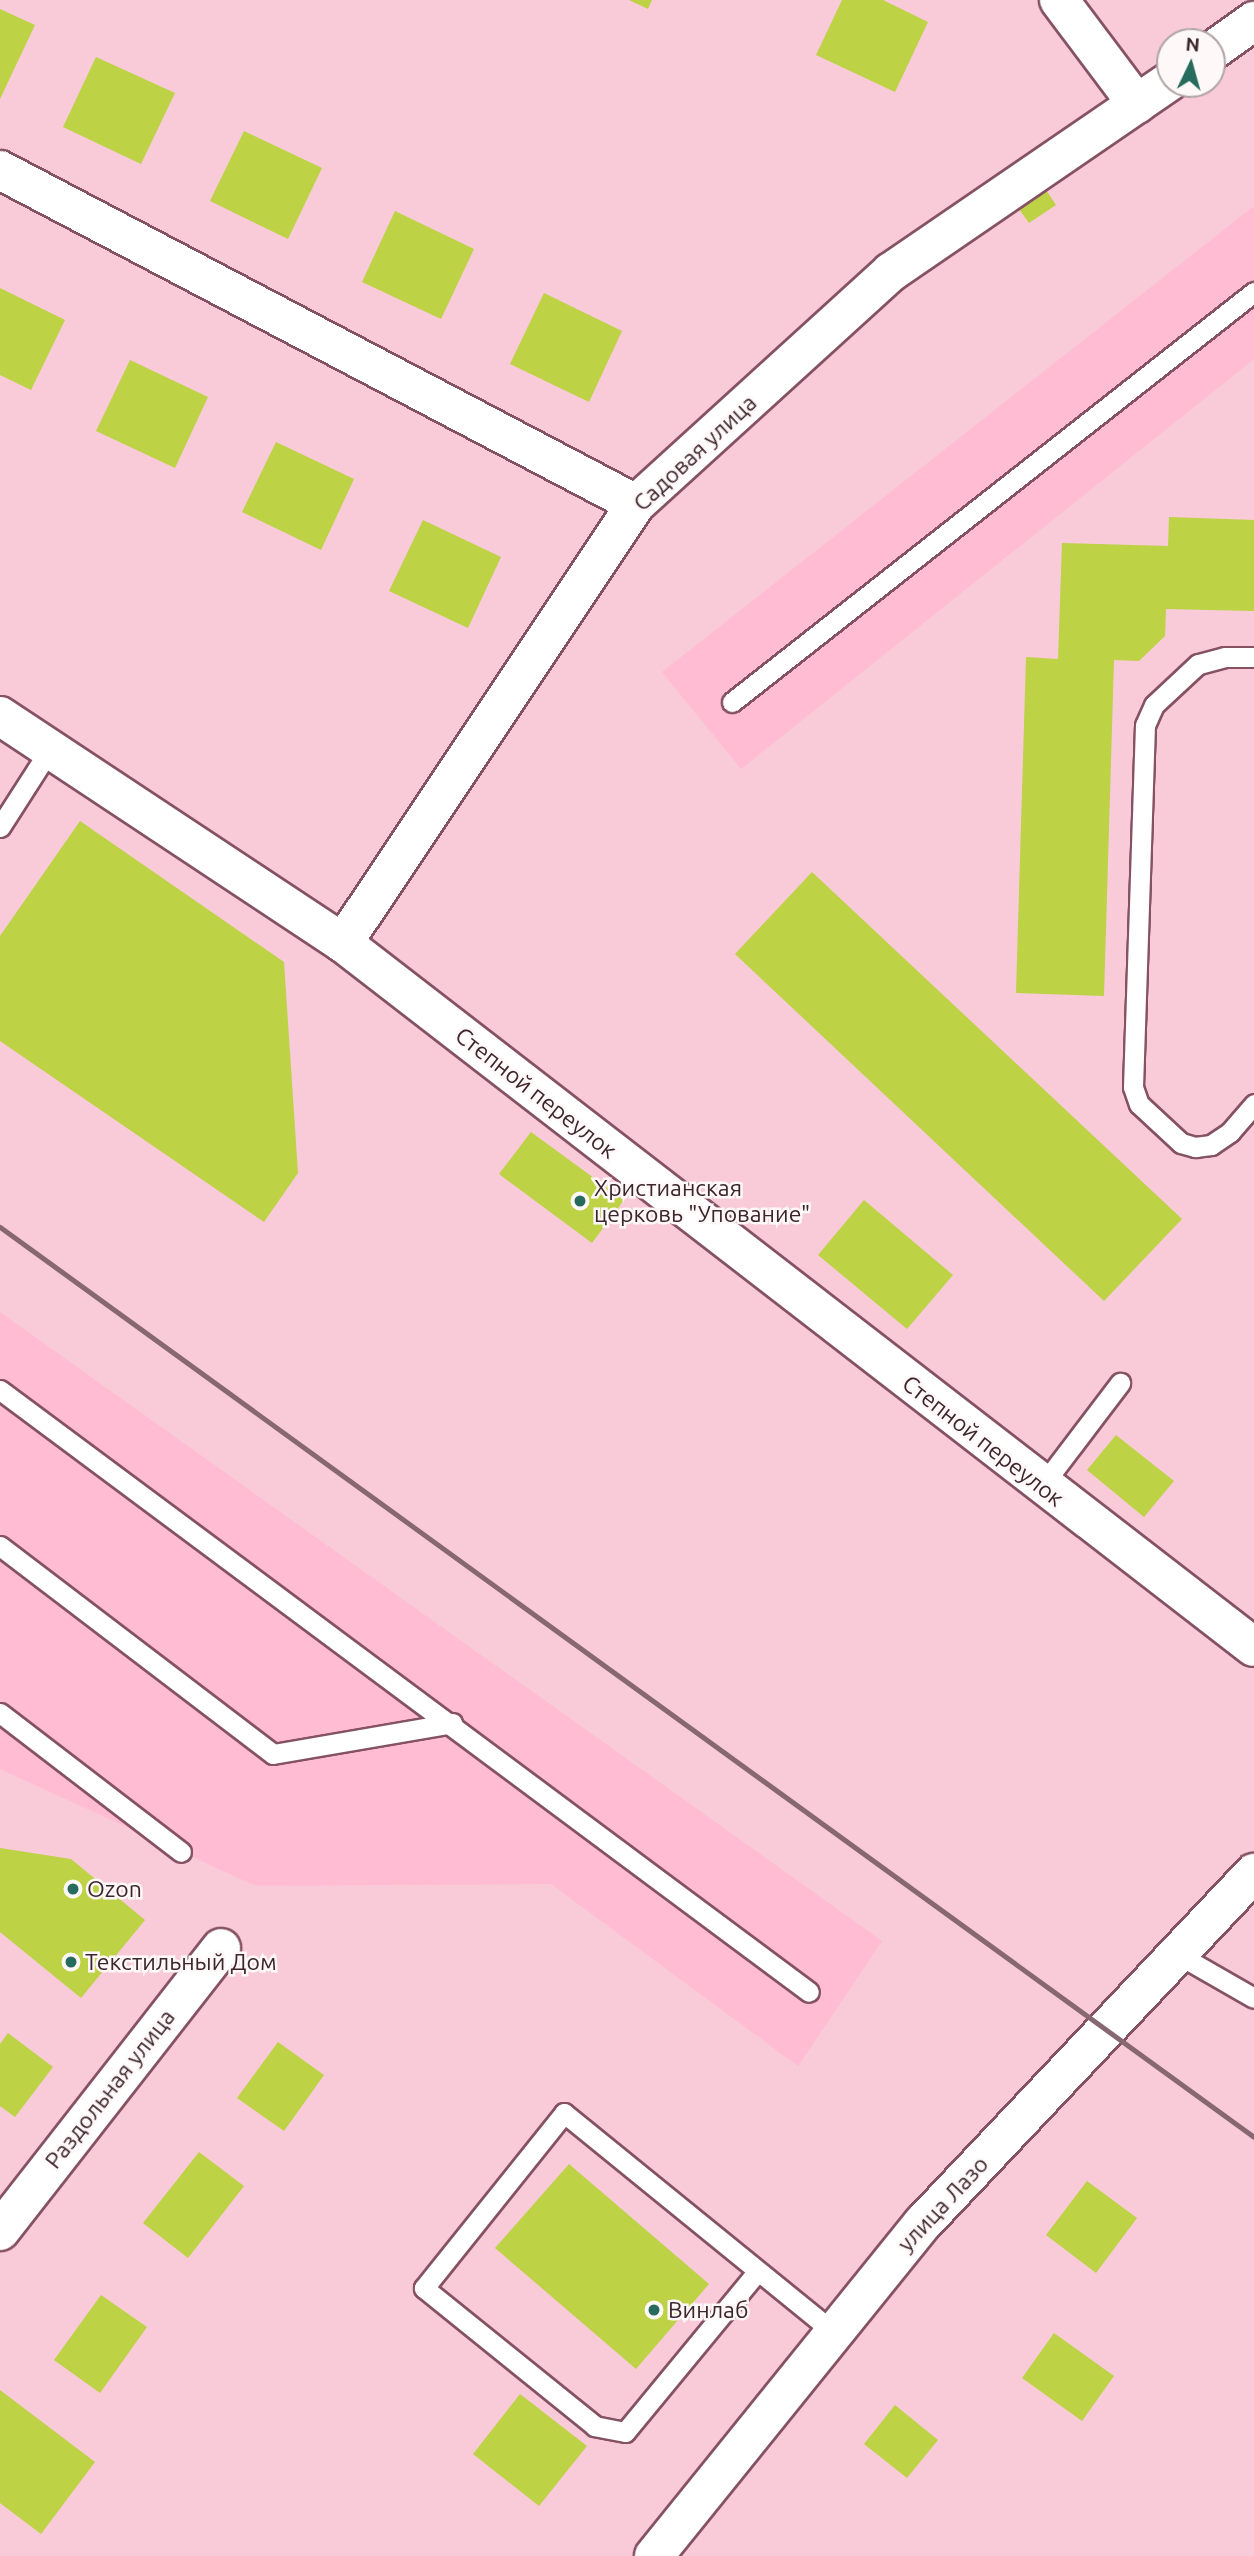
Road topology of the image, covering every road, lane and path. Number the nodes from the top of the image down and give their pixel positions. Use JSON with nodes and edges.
{"nodes":[{"id":1,"x":1059,"y":0,"type":"edge"},
{"id":2,"x":1156,"y":91,"type":"edge"},
{"id":3,"x":1138,"y":104,"type":"junction"},
{"id":4,"x":0,"y":170,"type":"edge"},
{"id":5,"x":1254,"y":292,"type":"edge"},
{"id":6,"x":636,"y":505,"type":"junction"},
{"id":7,"x":1254,"y":657,"type":"edge"},
{"id":8,"x":733,"y":702,"type":"dead end"},
{"id":9,"x":0,"y":716,"type":"edge"},
{"id":10,"x":50,"y":749,"type":"junction"},
{"id":11,"x":0,"y":827,"type":"edge"},
{"id":12,"x":343,"y":943,"type":"junction"},
{"id":13,"x":1254,"y":1104,"type":"edge"},
{"id":14,"x":1120,"y":1383,"type":"dead end"},
{"id":15,"x":0,"y":1390,"type":"edge"},
{"id":16,"x":1041,"y":1487,"type":"junction"},
{"id":17,"x":0,"y":1546,"type":"edge"},
{"id":18,"x":1254,"y":1647,"type":"edge"},
{"id":19,"x":0,"y":1713,"type":"edge"},
{"id":20,"x":452,"y":1723,"type":"junction"},
{"id":21,"x":181,"y":1852,"type":"dead end"},
{"id":22,"x":1254,"y":1873,"type":"edge"},
{"id":23,"x":221,"y":1948,"type":"dead end"},
{"id":24,"x":1179,"y":1955,"type":"junction"},
{"id":25,"x":809,"y":1992,"type":"dead end"},
{"id":26,"x":1254,"y":1998,"type":"edge"},
{"id":27,"x":0,"y":2231,"type":"edge"},
{"id":28,"x":757,"y":2272,"type":"junction"},
{"id":29,"x":832,"y":2331,"type":"junction"},
{"id":30,"x":654,"y":2556,"type":"edge"}],
"edges":[{"from":1,"to":3,"type":"street"},
{"from":2,"to":3,"type":"street","name":"Садовая улица"},
{"from":3,"to":6,"type":"street","name":"Садовая улица"},
{"from":4,"to":6,"type":"street"},
{"from":5,"to":8,"type":"lane"},
{"from":6,"to":12,"type":"street","name":"Садовая улица"},
{"from":7,"to":13,"type":"lane"},
{"from":9,"to":10,"type":"street","name":"Степной переулок"},
{"from":10,"to":11,"type":"lane"},
{"from":10,"to":12,"type":"street","name":"Степной переулок"},
{"from":12,"to":16,"type":"street","name":"Степной переулок"},
{"from":14,"to":16,"type":"lane"},
{"from":15,"to":20,"type":"lane"},
{"from":16,"to":18,"type":"street","name":"Степной переулок"},
{"from":17,"to":20,"type":"lane"},
{"from":19,"to":21,"type":"lane"},
{"from":20,"to":25,"type":"lane"},
{"from":22,"to":24,"type":"street","name":"улица Лазо"},
{"from":23,"to":27,"type":"street","name":"Раздольная улица"},
{"from":24,"to":26,"type":"lane"},
{"from":24,"to":29,"type":"street","name":"улица Лазо"},
{"from":28,"to":28,"type":"lane"},
{"from":28,"to":29,"type":"lane"},
{"from":29,"to":30,"type":"street","name":"улица Лазо"}]}
